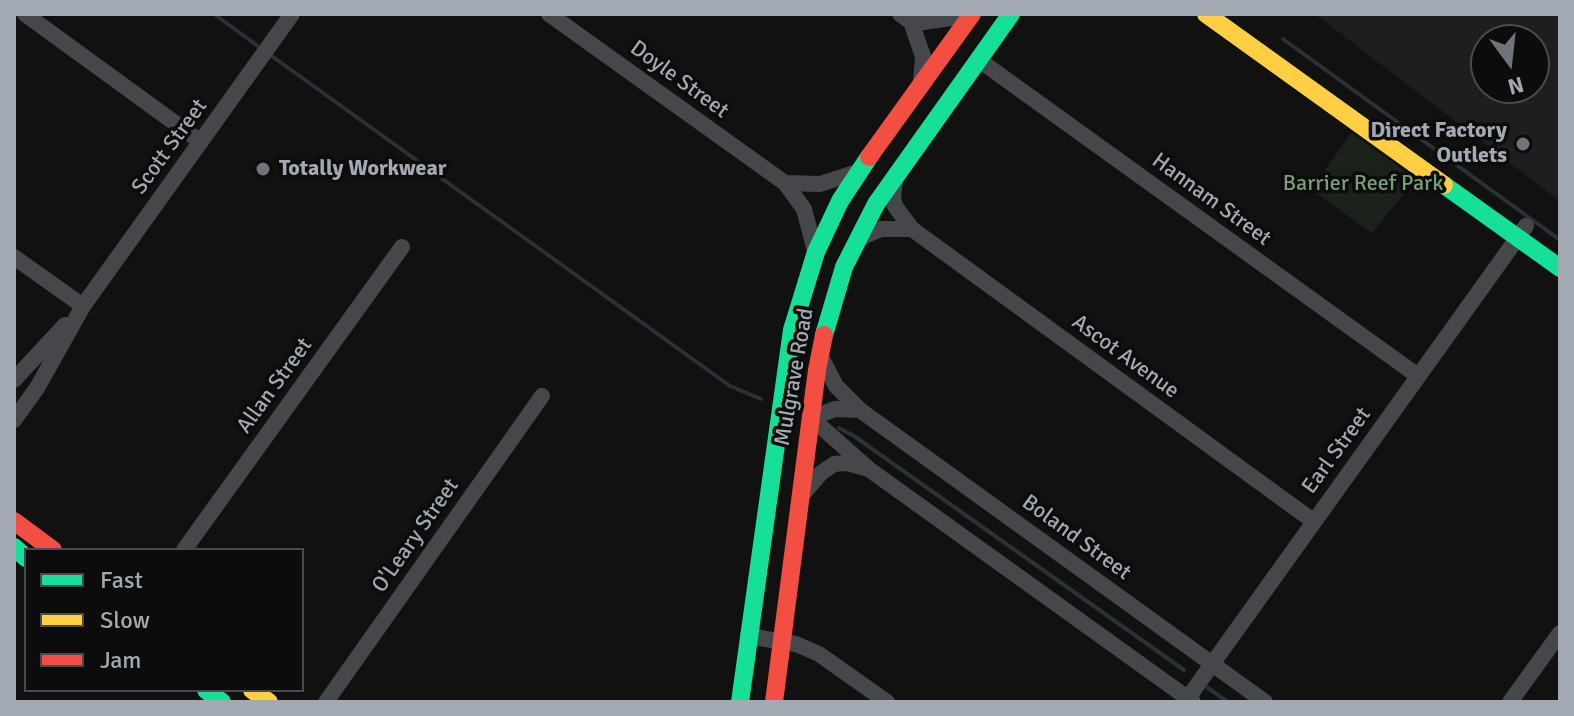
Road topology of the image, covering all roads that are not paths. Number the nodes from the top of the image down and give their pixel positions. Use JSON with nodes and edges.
{"nodes":[{"id":1,"x":25,"y":14,"type":"edge"},
{"id":2,"x":292,"y":14,"type":"edge"},
{"id":3,"x":549,"y":14,"type":"edge"},
{"id":4,"x":972,"y":14,"type":"edge"},
{"id":5,"x":1011,"y":14,"type":"edge"},
{"id":6,"x":1206,"y":14,"type":"edge"},
{"id":7,"x":1229,"y":14,"type":"edge"},
{"id":8,"x":906,"y":18,"type":"edge"},
{"id":9,"x":979,"y":60,"type":"junction"},
{"id":10,"x":920,"y":85,"type":"junction"},
{"id":11,"x":201,"y":142,"type":"junction"},
{"id":12,"x":858,"y":172,"type":"junction"},
{"id":13,"x":896,"y":174,"type":"junction"},
{"id":14,"x":785,"y":183,"type":"junction"},
{"id":15,"x":912,"y":229,"type":"junction"},
{"id":16,"x":1522,"y":232,"type":"junction"},
{"id":17,"x":856,"y":240,"type":"junction"},
{"id":18,"x":402,"y":247,"type":"dead end"},
{"id":19,"x":1560,"y":251,"type":"edge"},
{"id":20,"x":816,"y":252,"type":"junction"},
{"id":21,"x":14,"y":257,"type":"edge"},
{"id":22,"x":1560,"y":268,"type":"edge"},
{"id":23,"x":83,"y":306,"type":"junction"},
{"id":24,"x":820,"y":353,"type":"junction"},
{"id":25,"x":1418,"y":376,"type":"junction"},
{"id":26,"x":14,"y":380,"type":"edge"},
{"id":27,"x":542,"y":396,"type":"dead end"},
{"id":28,"x":860,"y":410,"type":"junction"},
{"id":29,"x":811,"y":418,"type":"junction"},
{"id":30,"x":14,"y":420,"type":"edge"},
{"id":31,"x":870,"y":470,"type":"junction"},
{"id":32,"x":800,"y":497,"type":"junction"},
{"id":33,"x":14,"y":521,"type":"edge"},
{"id":34,"x":1313,"y":521,"type":"junction"},
{"id":35,"x":50,"y":548,"type":"edge"},
{"id":36,"x":185,"y":548,"type":"edge"},
{"id":37,"x":1560,"y":633,"type":"edge"},
{"id":38,"x":748,"y":636,"type":"junction"},
{"id":39,"x":782,"y":641,"type":"junction"},
{"id":40,"x":1212,"y":664,"type":"junction"},
{"id":41,"x":1189,"y":701,"type":"edge"},
{"id":42,"x":326,"y":702,"type":"edge"},
{"id":43,"x":740,"y":702,"type":"edge"},
{"id":44,"x":774,"y":702,"type":"edge"},
{"id":45,"x":887,"y":702,"type":"edge"},
{"id":46,"x":1265,"y":702,"type":"edge"},
{"id":47,"x":1510,"y":702,"type":"edge"}],
"edges":[{"from":1,"to":11,"type":"street"},
{"from":2,"to":11,"type":"street","name":"Scott Street"},
{"from":3,"to":14,"type":"street","name":"Doyle Street"},
{"from":4,"to":8,"type":"street"},
{"from":4,"to":10,"type":"main road","name":"Mulgrave Road"},
{"from":5,"to":9,"type":"main road","name":"Mulgrave Road"},
{"from":6,"to":16,"type":"main road"},
{"from":7,"to":16,"type":"main road"},
{"from":8,"to":10,"type":"street"},
{"from":9,"to":13,"type":"main road","name":"Mulgrave Road"},
{"from":9,"to":25,"type":"street","name":"Hannam Street"},
{"from":10,"to":12,"type":"main road","name":"Mulgrave Road"},
{"from":11,"to":23,"type":"street","name":"Scott Street"},
{"from":12,"to":14,"type":"street"},
{"from":12,"to":20,"type":"main road","name":"Mulgrave Road"},
{"from":13,"to":15,"type":"street","name":"Ascot Avenue"},
{"from":13,"to":17,"type":"main road","name":"Mulgrave Road"},
{"from":14,"to":20,"type":"street","name":"Doyle Street"},
{"from":15,"to":17,"type":"street"},
{"from":15,"to":34,"type":"street","name":"Ascot Avenue"},
{"from":16,"to":19,"type":"main road"},
{"from":16,"to":22,"type":"main road"},
{"from":16,"to":25,"type":"street","name":"Earl Street"},
{"from":17,"to":24,"type":"main road","name":"Mulgrave Road"},
{"from":18,"to":36,"type":"street","name":"Allan Street"},
{"from":20,"to":38,"type":"main road","name":"Mulgrave Road"},
{"from":21,"to":23,"type":"street"},
{"from":23,"to":26,"type":"street","name":"Scott Street"},
{"from":23,"to":30,"type":"street","name":"Scott Street"},
{"from":24,"to":28,"type":"street","name":"Boland Street"},
{"from":24,"to":29,"type":"main road","name":"Mulgrave Road"},
{"from":25,"to":34,"type":"street","name":"Earl Street"},
{"from":27,"to":42,"type":"street","name":"O'Leary Street"},
{"from":28,"to":29,"type":"street"},
{"from":28,"to":40,"type":"street","name":"Boland Street"},
{"from":29,"to":31,"type":"street"},
{"from":29,"to":32,"type":"main road","name":"Mulgrave Road"},
{"from":31,"to":32,"type":"street"},
{"from":31,"to":41,"type":"street"},
{"from":32,"to":39,"type":"main road","name":"Mulgrave Road"},
{"from":33,"to":35,"type":"main road"},
{"from":34,"to":40,"type":"street","name":"Earl Street"},
{"from":37,"to":47,"type":"street"},
{"from":38,"to":39,"type":"street"},
{"from":38,"to":43,"type":"main road","name":"Mulgrave Road"},
{"from":39,"to":44,"type":"main road","name":"Mulgrave Road"},
{"from":39,"to":45,"type":"street"},
{"from":40,"to":41,"type":"street","name":"Earl Street"},
{"from":40,"to":46,"type":"street","name":"Boland Street"}]}
